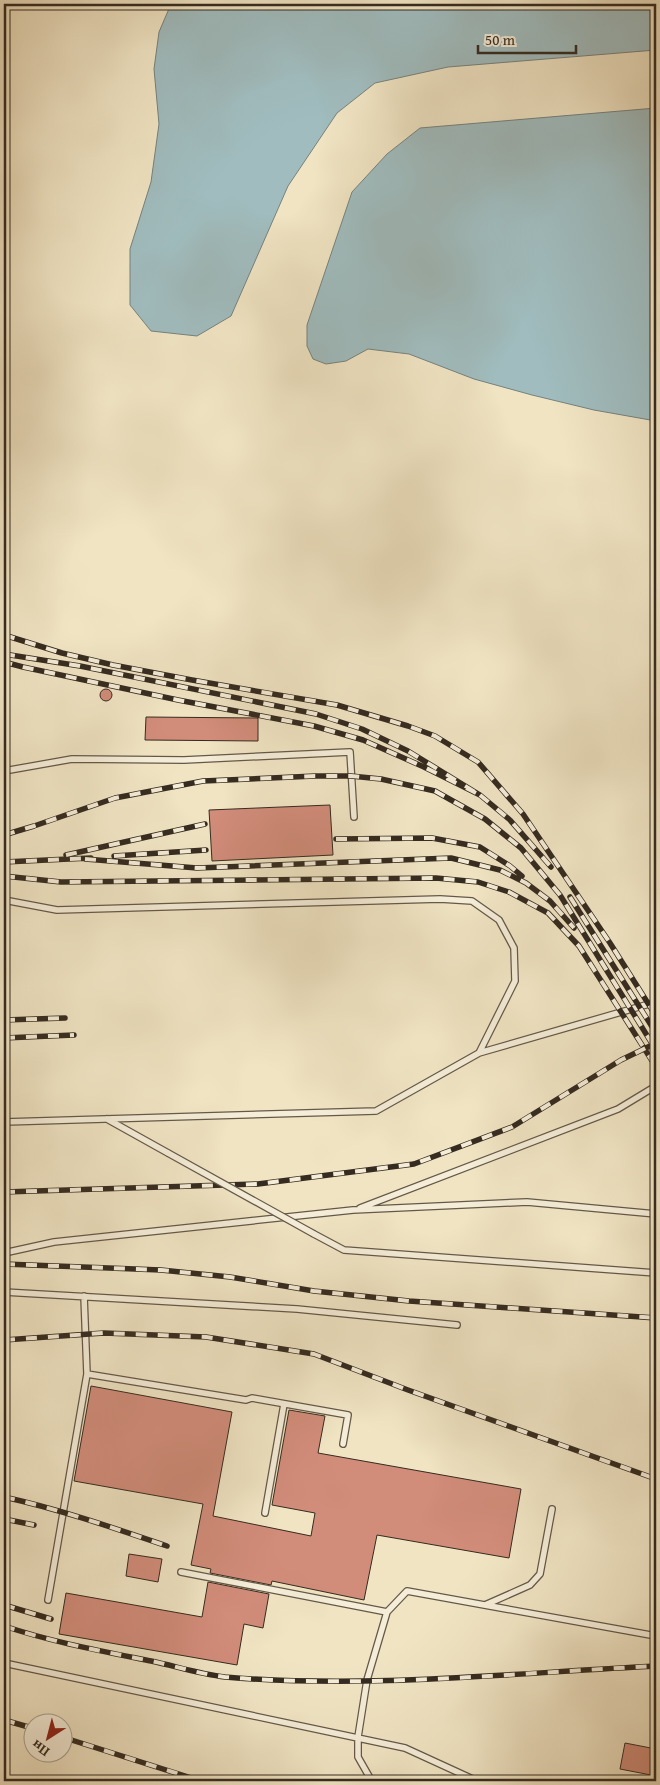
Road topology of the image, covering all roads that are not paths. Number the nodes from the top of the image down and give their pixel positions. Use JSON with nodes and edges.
{"nodes":[{"id":1,"x":4,"y":771,"type":"edge"},
{"id":2,"x":354,"y":817,"type":"dead end"},
{"id":3,"x":4,"y":900,"type":"edge"},
{"id":4,"x":656,"y":1002,"type":"edge"},
{"id":5,"x":479,"y":1053,"type":"junction"},
{"id":6,"x":656,"y":1086,"type":"edge"},
{"id":7,"x":106,"y":1119,"type":"junction"},
{"id":8,"x":4,"y":1122,"type":"edge"},
{"id":9,"x":353,"y":1210,"type":"junction"},
{"id":10,"x":656,"y":1214,"type":"edge"},
{"id":11,"x":4,"y":1253,"type":"edge"},
{"id":12,"x":656,"y":1273,"type":"edge"},
{"id":13,"x":4,"y":1292,"type":"edge"},
{"id":14,"x":84,"y":1296,"type":"junction"},
{"id":15,"x":457,"y":1325,"type":"dead end"},
{"id":16,"x":86,"y":1374,"type":"junction"},
{"id":17,"x":284,"y":1404,"type":"junction"},
{"id":18,"x":343,"y":1444,"type":"dead end"},
{"id":19,"x":552,"y":1509,"type":"dead end"},
{"id":20,"x":265,"y":1513,"type":"dead end"},
{"id":21,"x":181,"y":1572,"type":"dead end"},
{"id":22,"x":48,"y":1600,"type":"dead end"},
{"id":23,"x":485,"y":1606,"type":"junction"},
{"id":24,"x":387,"y":1612,"type":"junction"},
{"id":25,"x":656,"y":1636,"type":"edge"},
{"id":26,"x":4,"y":1663,"type":"edge"},
{"id":27,"x":358,"y":1737,"type":"junction"},
{"id":28,"x":376,"y":1781,"type":"edge"},
{"id":29,"x":477,"y":1781,"type":"edge"}],
"edges":[{"from":1,"to":2,"type":"lane"},
{"from":3,"to":5,"type":"lane"},
{"from":4,"to":5,"type":"lane"},
{"from":5,"to":7,"type":"lane"},
{"from":6,"to":9,"type":"lane"},
{"from":7,"to":8,"type":"lane"},
{"from":7,"to":12,"type":"lane","bridge":true},
{"from":9,"to":10,"type":"lane"},
{"from":9,"to":11,"type":"lane"},
{"from":13,"to":14,"type":"lane"},
{"from":14,"to":15,"type":"lane"},
{"from":14,"to":16,"type":"lane"},
{"from":16,"to":17,"type":"lane"},
{"from":16,"to":22,"type":"lane"},
{"from":17,"to":18,"type":"lane"},
{"from":17,"to":20,"type":"lane"},
{"from":19,"to":23,"type":"lane"},
{"from":21,"to":24,"type":"lane"},
{"from":23,"to":24,"type":"lane"},
{"from":23,"to":25,"type":"lane"},
{"from":24,"to":27,"type":"lane"},
{"from":26,"to":27,"type":"lane"},
{"from":27,"to":28,"type":"lane"},
{"from":27,"to":29,"type":"lane"}]}
